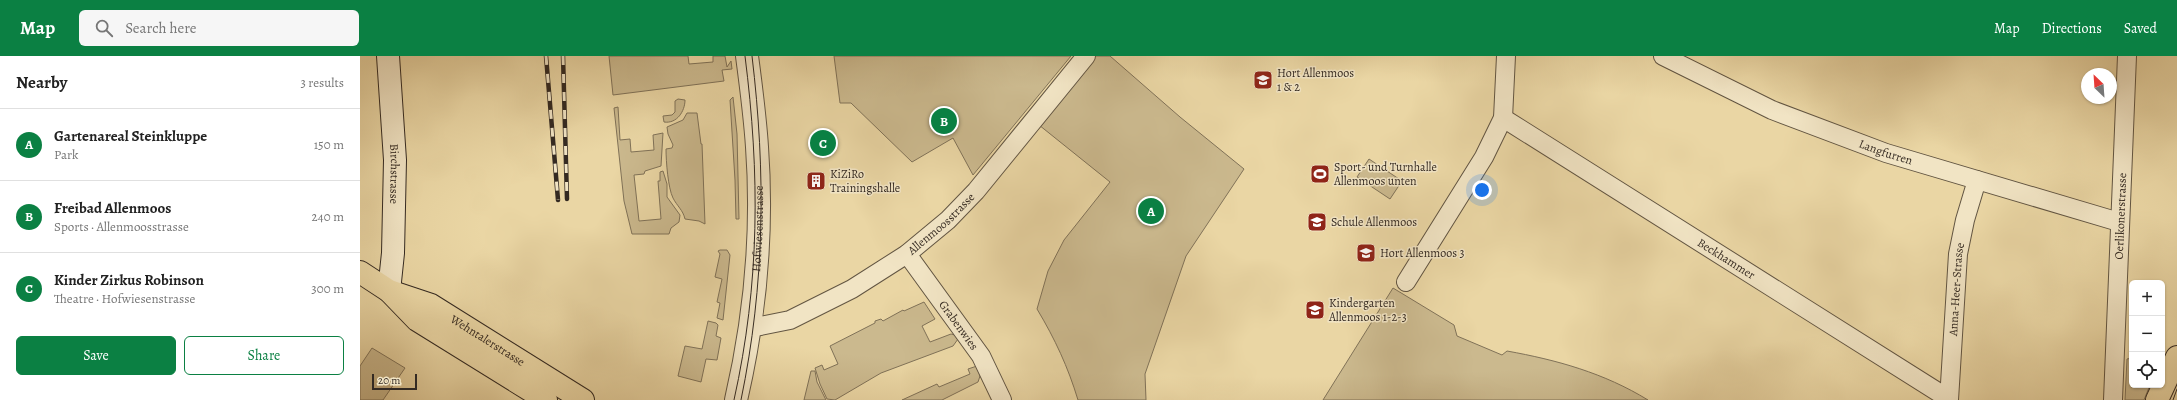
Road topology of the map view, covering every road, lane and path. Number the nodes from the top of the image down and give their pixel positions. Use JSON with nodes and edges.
{"nodes":[{"id":1,"x":388,"y":56,"type":"edge"},
{"id":2,"x":747,"y":56,"type":"edge"},
{"id":3,"x":1086,"y":56,"type":"edge"},
{"id":4,"x":1506,"y":56,"type":"edge"},
{"id":5,"x":1663,"y":56,"type":"edge"},
{"id":6,"x":2127,"y":56,"type":"edge"},
{"id":7,"x":1503,"y":118,"type":"junction"},
{"id":8,"x":1977,"y":180,"type":"junction"},
{"id":9,"x":2119,"y":222,"type":"junction"},
{"id":10,"x":907,"y":254,"type":"junction"},
{"id":11,"x":360,"y":272,"type":"edge"},
{"id":12,"x":1406,"y":282,"type":"dead end"},
{"id":13,"x":389,"y":291,"type":"junction"},
{"id":14,"x":750,"y":328,"type":"junction"},
{"id":15,"x":2177,"y":357,"type":"edge"},
{"id":16,"x":2113,"y":391,"type":"edge"},
{"id":17,"x":546,"y":400,"type":"edge"},
{"id":18,"x":583,"y":400,"type":"edge"},
{"id":19,"x":736,"y":400,"type":"edge"},
{"id":20,"x":1002,"y":400,"type":"edge"},
{"id":21,"x":1949,"y":400,"type":"edge"},
{"id":22,"x":2157,"y":400,"type":"edge"}],
"edges":[{"from":1,"to":13,"type":"street","name":"Birchstrasse"},
{"from":2,"to":14,"type":"street","name":"Hofwiesenstrasse"},
{"from":3,"to":10,"type":"street","name":"Allenmoosstrasse"},
{"from":4,"to":7,"type":"street"},
{"from":5,"to":8,"type":"street","name":"Langfurren"},
{"from":6,"to":9,"type":"street","name":"Oerlikonerstrasse"},
{"from":7,"to":12,"type":"street"},
{"from":7,"to":21,"type":"street","name":"Beckhammer"},
{"from":8,"to":9,"type":"street","name":"Langfurren"},
{"from":8,"to":21,"type":"street","name":"Anna-Heer-Strasse"},
{"from":9,"to":16,"type":"street","name":"Oerlikonerstrasse"},
{"from":10,"to":14,"type":"street","name":"Allenmoosstrasse"},
{"from":10,"to":20,"type":"street","name":"Grabenwies"},
{"from":11,"to":13,"type":"main road","name":"Wehntalerstrasse"},
{"from":13,"to":17,"type":"main road","name":"Wehntalerstrasse"},
{"from":13,"to":18,"type":"main road","name":"Wehntalerstrasse"},
{"from":14,"to":19,"type":"street","name":"Hofwiesenstrasse"},
{"from":15,"to":22,"type":"main road"}]}
